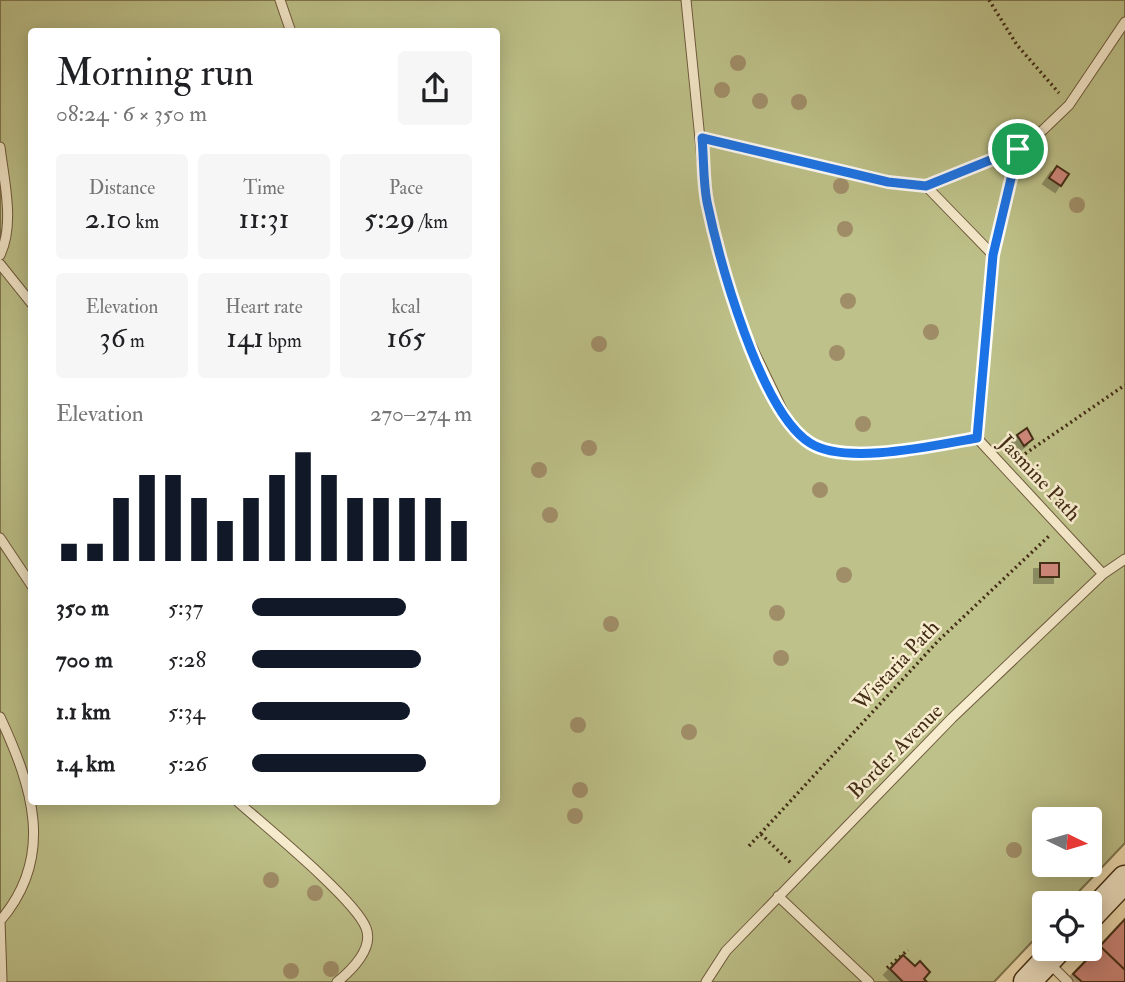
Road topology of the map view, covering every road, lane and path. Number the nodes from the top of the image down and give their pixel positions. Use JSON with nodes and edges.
{"nodes":[{"id":1,"x":280,"y":0,"type":"edge"},
{"id":2,"x":686,"y":0,"type":"edge"},
{"id":3,"x":989,"y":0,"type":"edge"},
{"id":4,"x":1125,"y":22,"type":"edge"},
{"id":5,"x":290,"y":28,"type":"edge"},
{"id":6,"x":1069,"y":105,"type":"junction"},
{"id":7,"x":702,"y":138,"type":"junction"},
{"id":8,"x":0,"y":147,"type":"edge"},
{"id":9,"x":1018,"y":149,"type":"junction"},
{"id":10,"x":926,"y":186,"type":"junction"},
{"id":11,"x":0,"y":255,"type":"edge"},
{"id":12,"x":993,"y":255,"type":"junction"},
{"id":13,"x":0,"y":264,"type":"edge"},
{"id":14,"x":28,"y":299,"type":"edge"},
{"id":15,"x":1125,"y":385,"type":"edge"},
{"id":16,"x":977,"y":438,"type":"junction"},
{"id":17,"x":1006,"y":467,"type":"junction"},
{"id":18,"x":1060,"y":525,"type":"junction"},
{"id":19,"x":0,"y":538,"type":"edge"},
{"id":20,"x":1125,"y":559,"type":"edge"},
{"id":21,"x":1103,"y":573,"type":"junction"},
{"id":22,"x":28,"y":580,"type":"edge"},
{"id":23,"x":0,"y":717,"type":"edge"},
{"id":24,"x":28,"y":794,"type":"edge"},
{"id":25,"x":30,"y":805,"type":"edge"},
{"id":26,"x":241,"y":805,"type":"edge"},
{"id":27,"x":761,"y":834,"type":"junction"},
{"id":28,"x":748,"y":846,"type":"dead end"},
{"id":29,"x":800,"y":873,"type":"junction"},
{"id":30,"x":1125,"y":879,"type":"edge"},
{"id":31,"x":778,"y":896,"type":"junction"},
{"id":32,"x":1102,"y":903,"type":"edge"},
{"id":33,"x":0,"y":921,"type":"edge"},
{"id":34,"x":908,"y":950,"type":"dead end"},
{"id":35,"x":1047,"y":961,"type":"edge"},
{"id":36,"x":1056,"y":961,"type":"edge"},
{"id":37,"x":887,"y":968,"type":"dead end"},
{"id":38,"x":4,"y":981,"type":"edge"},
{"id":39,"x":337,"y":982,"type":"edge"},
{"id":40,"x":706,"y":982,"type":"edge"},
{"id":41,"x":869,"y":982,"type":"edge"},
{"id":42,"x":1027,"y":982,"type":"edge"},
{"id":43,"x":1068,"y":982,"type":"edge"}],
"edges":[{"from":1,"to":5,"type":"lane"},
{"from":2,"to":7,"type":"lane"},
{"from":3,"to":6,"type":"path"},
{"from":4,"to":6,"type":"lane"},
{"from":6,"to":9,"type":"lane"},
{"from":7,"to":10,"type":"lane"},
{"from":7,"to":16,"type":"lane"},
{"from":8,"to":11,"type":"lane"},
{"from":9,"to":10,"type":"lane"},
{"from":9,"to":12,"type":"lane","name":"Jasmine Path"},
{"from":10,"to":12,"type":"lane"},
{"from":12,"to":16,"type":"lane","name":"Jasmine Path"},
{"from":13,"to":14,"type":"lane"},
{"from":15,"to":17,"type":"path"},
{"from":16,"to":17,"type":"lane","name":"Jasmine Path"},
{"from":17,"to":18,"type":"lane","name":"Jasmine Path"},
{"from":18,"to":21,"type":"lane","name":"Jasmine Path"},
{"from":18,"to":27,"type":"path","name":"Wistaria Path"},
{"from":19,"to":22,"type":"lane"},
{"from":20,"to":21,"type":"lane","name":"Border Avenue"},
{"from":21,"to":29,"type":"lane","name":"Border Avenue"},
{"from":23,"to":24,"type":"lane"},
{"from":25,"to":33,"type":"lane"},
{"from":26,"to":39,"type":"lane"},
{"from":27,"to":28,"type":"path","name":"Wistaria Path"},
{"from":27,"to":29,"type":"path"},
{"from":29,"to":31,"type":"lane","name":"Border Avenue"},
{"from":30,"to":32,"type":"main road"},
{"from":31,"to":40,"type":"lane","name":"Border Avenue"},
{"from":31,"to":41,"type":"lane"},
{"from":33,"to":38,"type":"lane"},
{"from":34,"to":37,"type":"path"},
{"from":35,"to":42,"type":"main road"},
{"from":36,"to":43,"type":"lane"}]}
